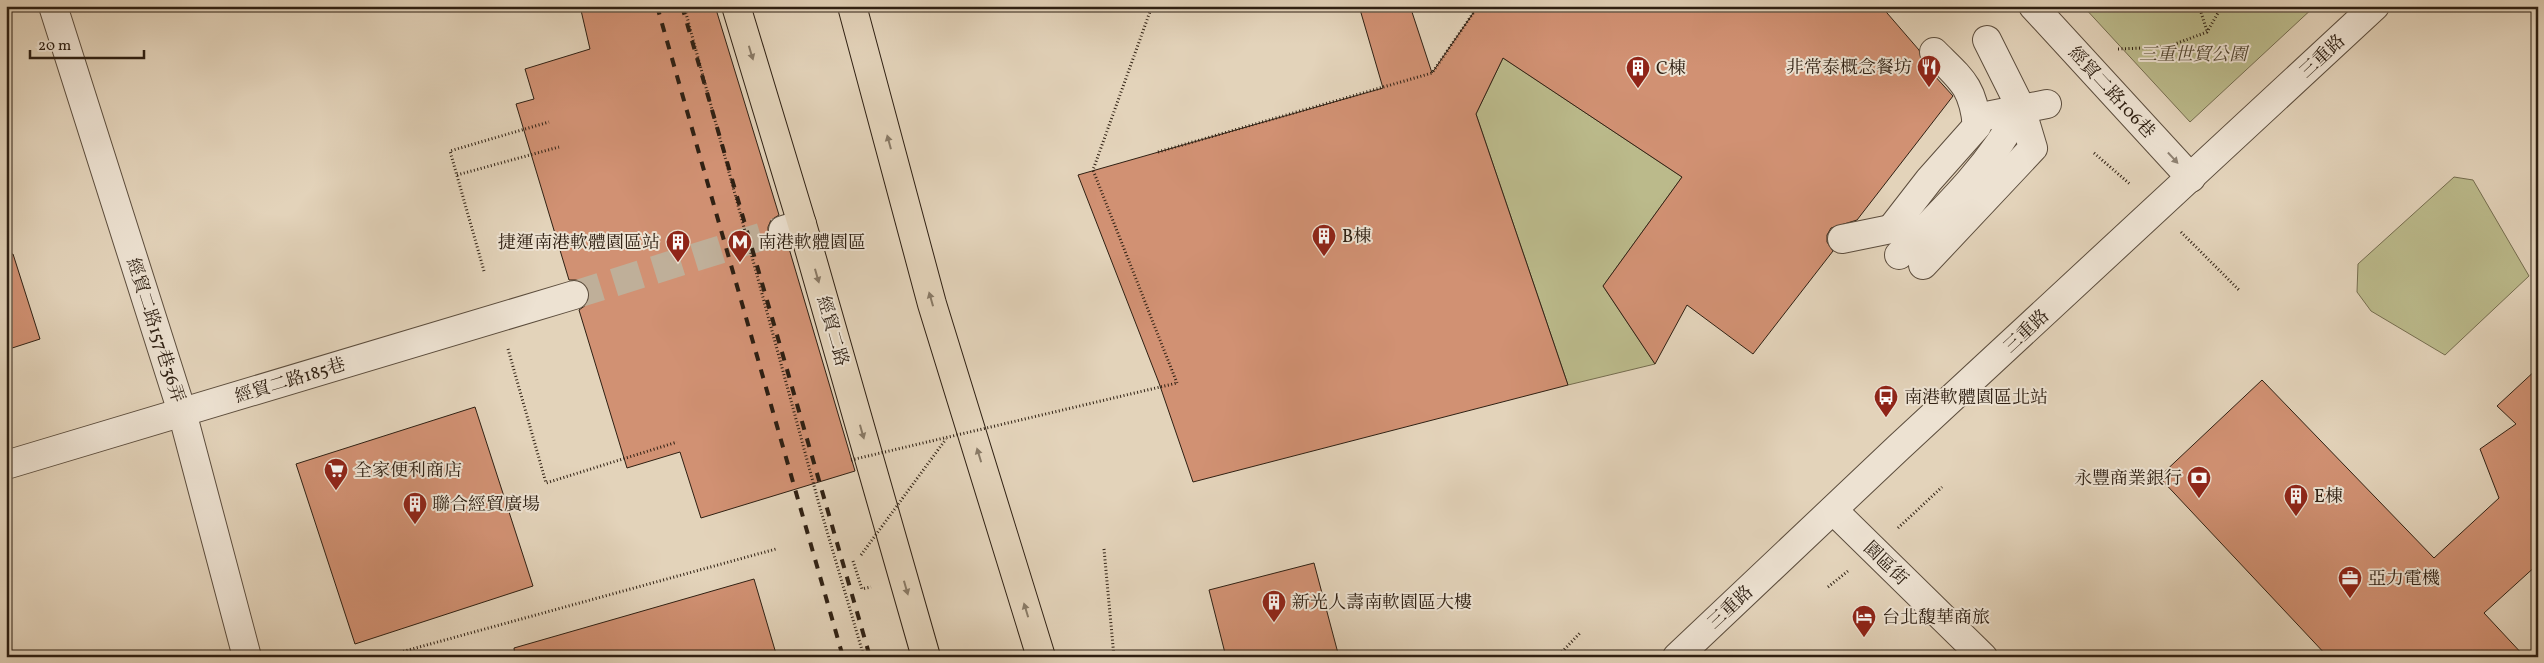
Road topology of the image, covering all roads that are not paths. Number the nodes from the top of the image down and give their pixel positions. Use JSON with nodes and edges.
{"nodes":[{"id":1,"x":53,"y":6,"type":"edge"},
{"id":2,"x":736,"y":6,"type":"edge"},
{"id":3,"x":852,"y":6,"type":"edge"},
{"id":4,"x":2033,"y":6,"type":"edge"},
{"id":5,"x":2375,"y":6,"type":"edge"},
{"id":6,"x":1987,"y":40,"type":"dead end"},
{"id":7,"x":1934,"y":52,"type":"dead end"},
{"id":8,"x":2015,"y":80,"type":"junction"},
{"id":9,"x":2025,"y":114,"type":"junction"},
{"id":10,"x":1971,"y":117,"type":"junction"},
{"id":11,"x":2191,"y":178,"type":"junction"},
{"id":12,"x":1999,"y":186,"type":"junction"},
{"id":13,"x":1951,"y":202,"type":"junction"},
{"id":14,"x":1891,"y":230,"type":"junction"},
{"id":15,"x":1842,"y":238,"type":"dead end"},
{"id":16,"x":574,"y":295,"type":"tunnel mouth"},
{"id":17,"x":182,"y":412,"type":"junction"},
{"id":18,"x":6,"y":465,"type":"edge"},
{"id":19,"x":1833,"y":510,"type":"junction"},
{"id":20,"x":247,"y":657,"type":"edge"},
{"id":21,"x":926,"y":657,"type":"edge"},
{"id":22,"x":1040,"y":657,"type":"edge"},
{"id":23,"x":1677,"y":657,"type":"edge"},
{"id":24,"x":1983,"y":657,"type":"edge"}],
"edges":[{"from":1,"to":17,"type":"street","name":"經貿二路157巷36弄"},
{"from":2,"to":21,"type":"main road","name":"經貿二路","one_way":true},
{"from":22,"to":3,"type":"main road","one_way":true},
{"from":4,"to":11,"type":"street","name":"經貿二路106巷","one_way":true},
{"from":5,"to":11,"type":"street","name":"三重路"},
{"from":6,"to":8,"type":"street"},
{"from":7,"to":10,"type":"street"},
{"from":8,"to":9,"type":"street"},
{"from":8,"to":10,"type":"street"},
{"from":9,"to":10,"type":"street"},
{"from":9,"to":12,"type":"street"},
{"from":9,"to":13,"type":"street"},
{"from":10,"to":14,"type":"street"},
{"from":11,"to":19,"type":"street","name":"三重路"},
{"from":12,"to":13,"type":"street"},
{"from":12,"to":13,"type":"street"},
{"from":13,"to":14,"type":"street"},
{"from":14,"to":15,"type":"street"},
{"from":16,"to":17,"type":"street","name":"經貿二路185巷"},
{"from":17,"to":18,"type":"street","name":"經貿二路185巷"},
{"from":17,"to":20,"type":"street","name":"經貿二路157巷36弄"},
{"from":19,"to":23,"type":"street","name":"三重路"},
{"from":19,"to":24,"type":"street","name":"園區街"}]}
